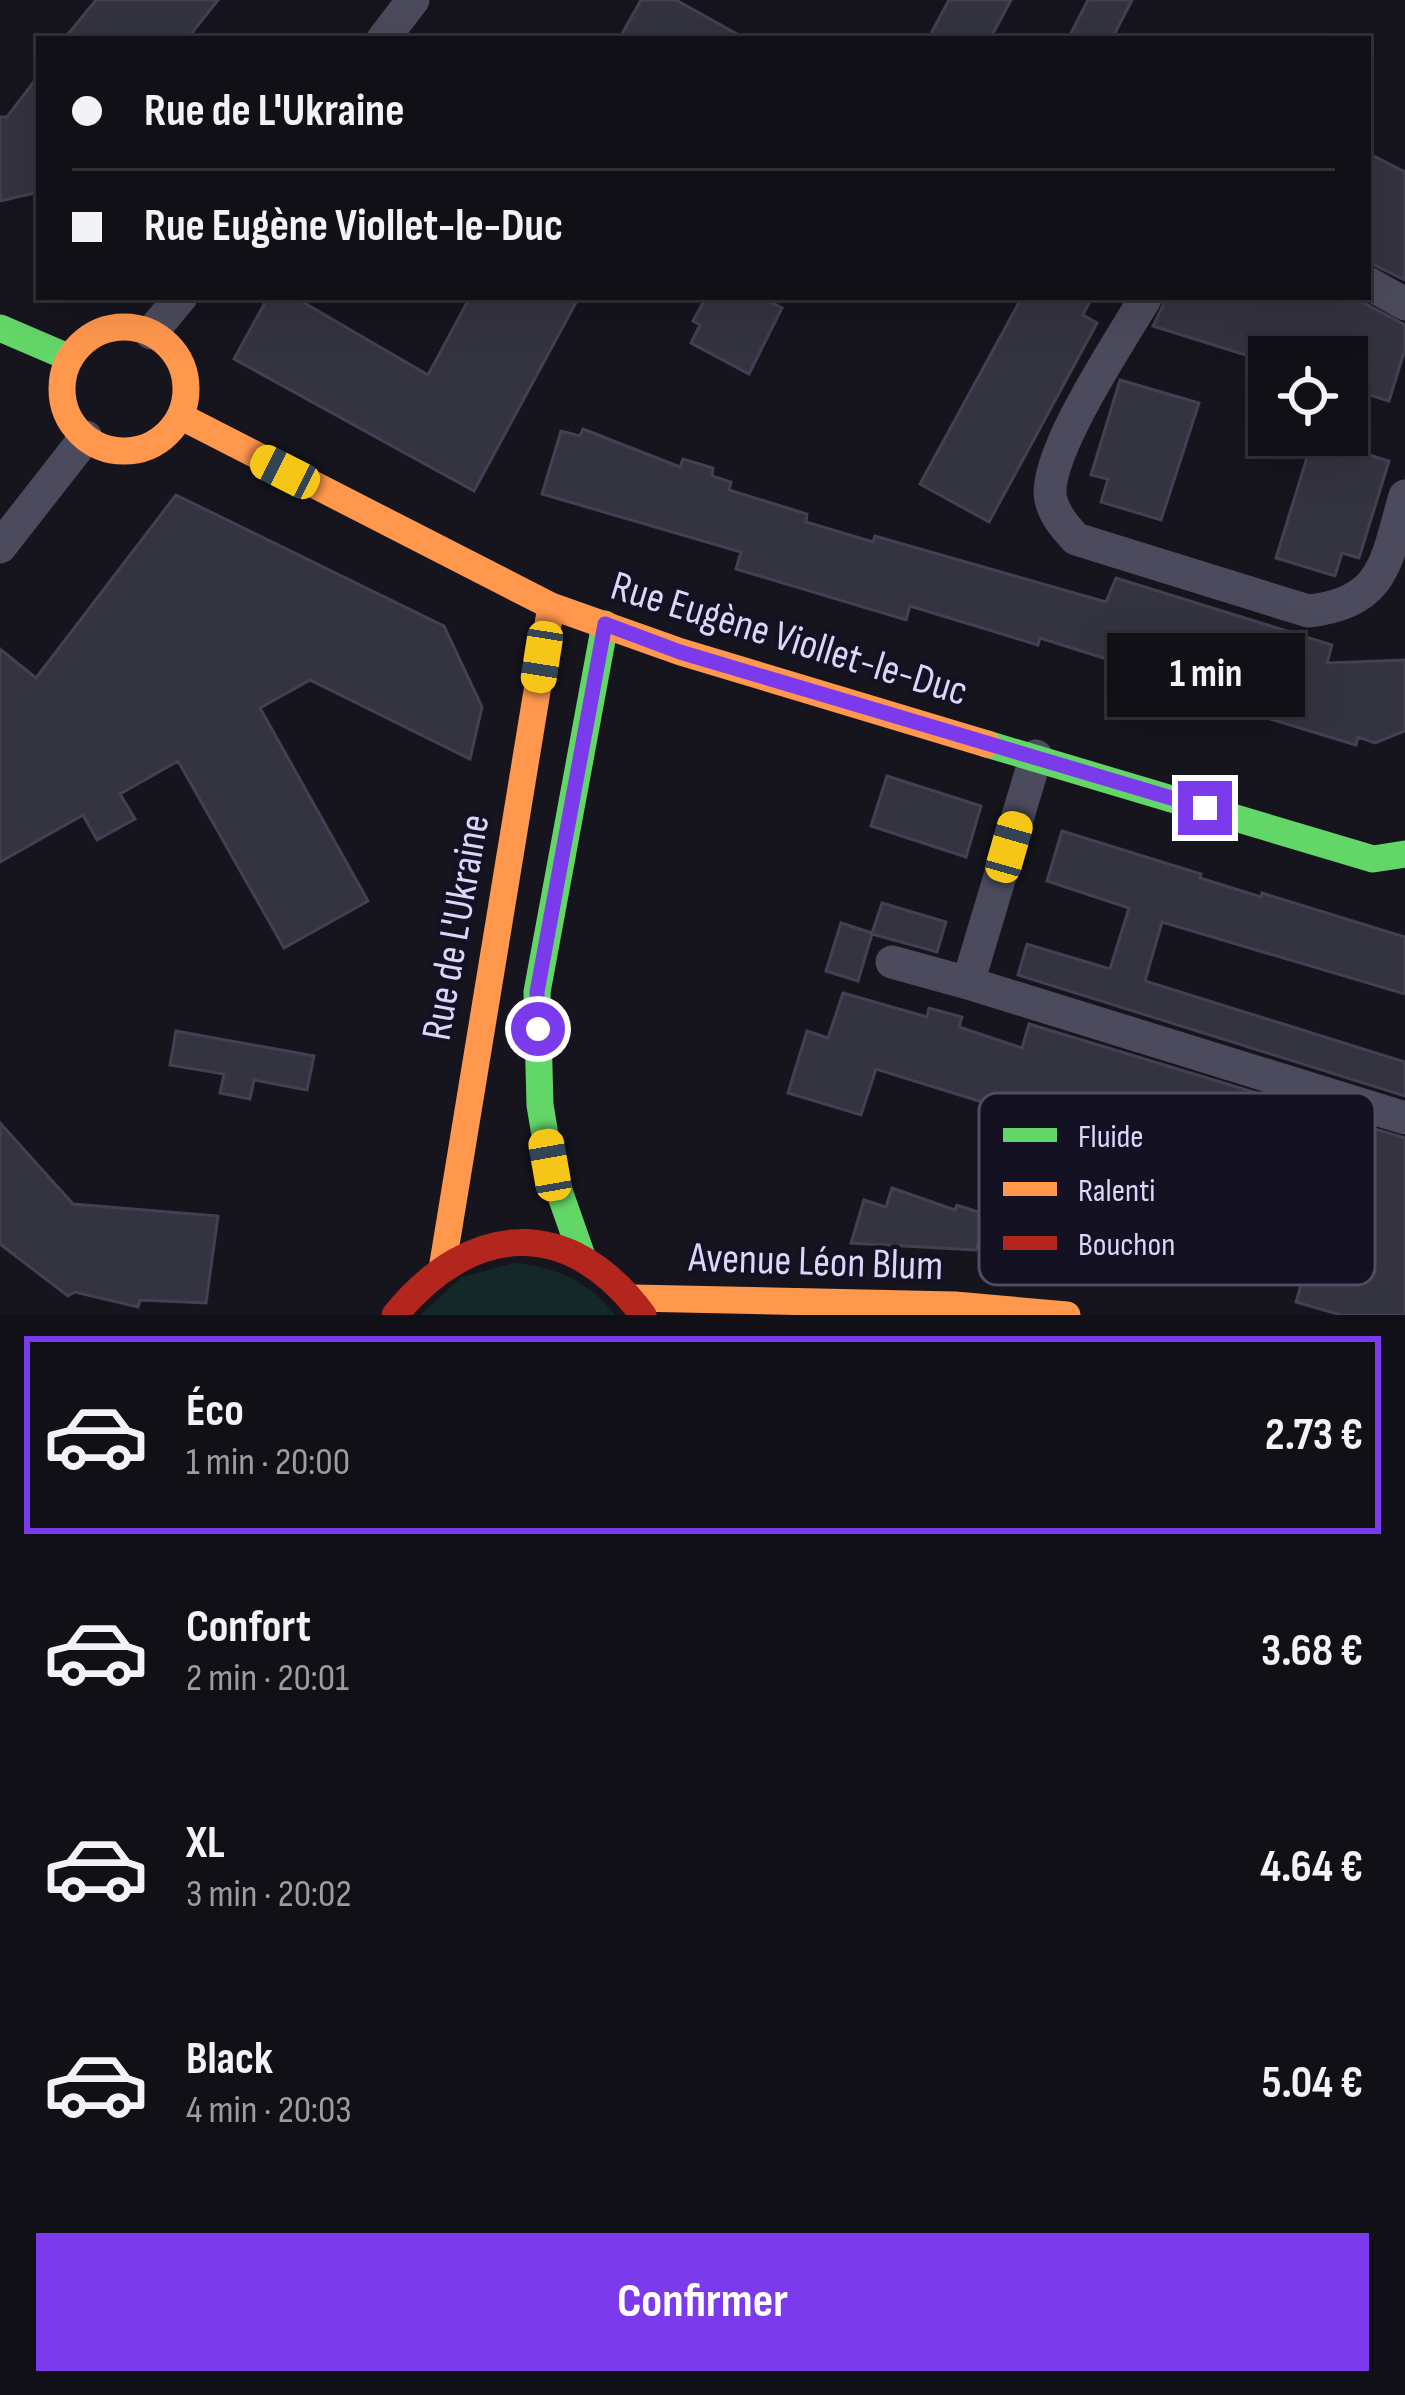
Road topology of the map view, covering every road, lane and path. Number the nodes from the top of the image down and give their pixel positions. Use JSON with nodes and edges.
{"nodes":[{"id":1,"x":413,"y":0,"type":"edge"},
{"id":2,"x":385,"y":36,"type":"edge"},
{"id":3,"x":1371,"y":286,"type":"edge"},
{"id":4,"x":179,"y":300,"type":"edge"},
{"id":5,"x":1144,"y":300,"type":"edge"},
{"id":6,"x":1405,"y":304,"type":"edge"},
{"id":7,"x":0,"y":328,"type":"edge"},
{"id":8,"x":152,"y":333,"type":"junction"},
{"id":9,"x":70,"y":358,"type":"junction"},
{"id":10,"x":180,"y":416,"type":"junction"},
{"id":11,"x":86,"y":437,"type":"junction"},
{"id":12,"x":1405,"y":496,"type":"edge"},
{"id":13,"x":1399,"y":538,"type":"edge"},
{"id":14,"x":0,"y":547,"type":"edge"},
{"id":15,"x":551,"y":605,"type":"junction"},
{"id":16,"x":605,"y":624,"type":"junction"},
{"id":17,"x":1036,"y":756,"type":"junction"},
{"id":18,"x":1405,"y":854,"type":"edge"},
{"id":19,"x":892,"y":962,"type":"dead end"},
{"id":20,"x":968,"y":983,"type":"junction"},
{"id":21,"x":1324,"y":1093,"type":"edge"},
{"id":22,"x":1375,"y":1109,"type":"edge"},
{"id":23,"x":1405,"y":1118,"type":"edge"},
{"id":24,"x":582,"y":1256,"type":"junction"},
{"id":25,"x":443,"y":1263,"type":"junction"},
{"id":26,"x":638,"y":1307,"type":"edge"},
{"id":27,"x":395,"y":1315,"type":"edge"},
{"id":28,"x":1067,"y":1315,"type":"edge"}],
"edges":[{"from":1,"to":2,"type":"street"},
{"from":3,"to":6,"type":"street"},
{"from":4,"to":8,"type":"street"},
{"from":5,"to":13,"type":"street"},
{"from":7,"to":9,"type":"street"},
{"from":8,"to":9,"type":"street"},
{"from":8,"to":10,"type":"street"},
{"from":9,"to":11,"type":"street"},
{"from":10,"to":11,"type":"street"},
{"from":10,"to":15,"type":"street","name":"Rue Eugène Viollet-le-Duc"},
{"from":11,"to":14,"type":"street"},
{"from":12,"to":13,"type":"street"},
{"from":15,"to":16,"type":"street","name":"Rue Eugène Viollet-le-Duc"},
{"from":15,"to":25,"type":"street","name":"Rue de L'Ukraine"},
{"from":16,"to":17,"type":"street","name":"Rue Eugène Viollet-le-Duc"},
{"from":16,"to":24,"type":"street"},
{"from":17,"to":18,"type":"street","name":"Rue Eugène Viollet-le-Duc"},
{"from":17,"to":20,"type":"street"},
{"from":19,"to":20,"type":"street"},
{"from":20,"to":21,"type":"street"},
{"from":22,"to":23,"type":"street"},
{"from":24,"to":25,"type":"street"},
{"from":24,"to":26,"type":"street"},
{"from":25,"to":27,"type":"street"},
{"from":26,"to":28,"type":"street","name":"Avenue Léon Blum"}]}
